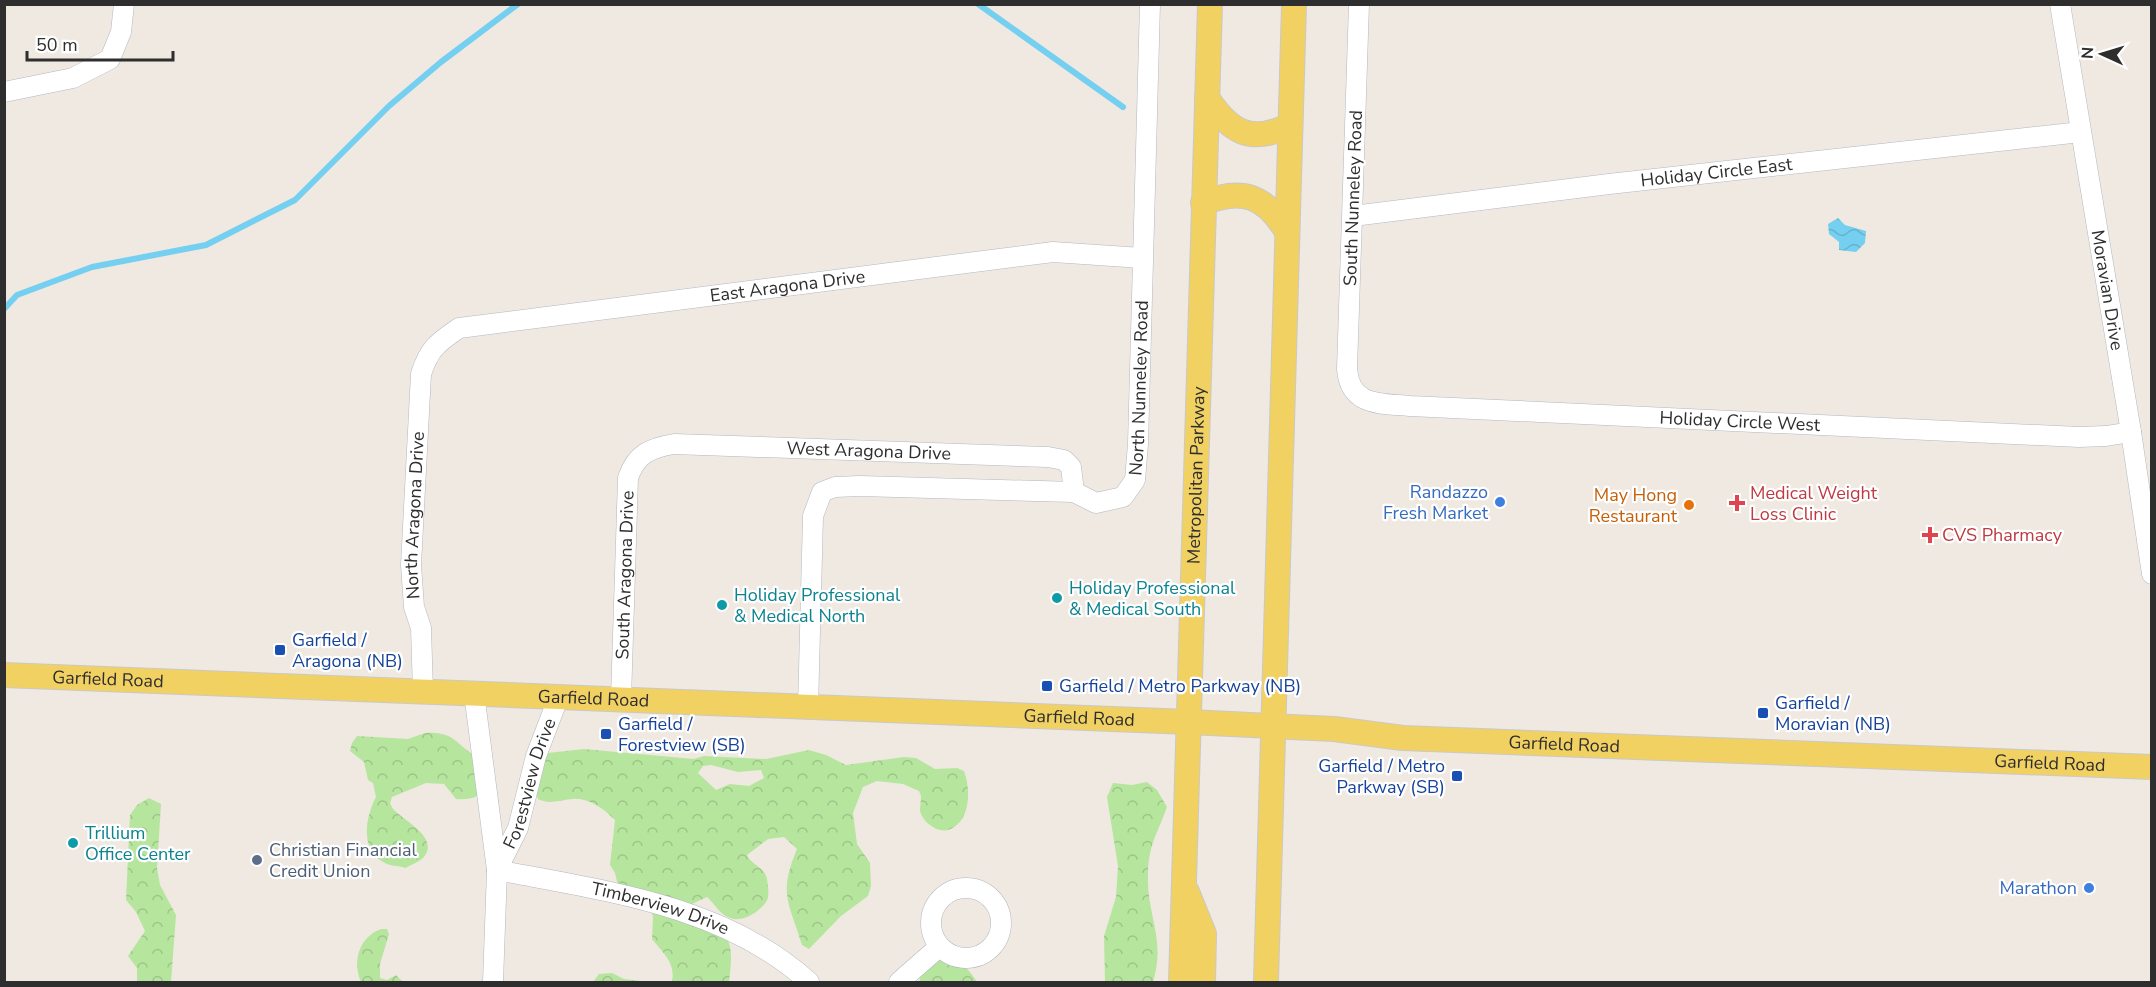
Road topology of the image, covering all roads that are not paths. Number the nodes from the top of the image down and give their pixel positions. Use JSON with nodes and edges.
{"nodes":[{"id":1,"x":124,"y":4,"type":"edge"},
{"id":2,"x":1150,"y":4,"type":"edge"},
{"id":3,"x":1210,"y":4,"type":"edge"},
{"id":4,"x":1294,"y":4,"type":"edge"},
{"id":5,"x":1359,"y":4,"type":"edge"},
{"id":6,"x":2060,"y":4,"type":"edge"},
{"id":7,"x":4,"y":92,"type":"edge"},
{"id":8,"x":1207,"y":98,"type":"junction"},
{"id":9,"x":1290,"y":125,"type":"junction"},
{"id":10,"x":2081,"y":132,"type":"junction"},
{"id":11,"x":1203,"y":202,"type":"junction"},
{"id":12,"x":1353,"y":216,"type":"junction"},
{"id":13,"x":1287,"y":231,"type":"junction"},
{"id":14,"x":1142,"y":258,"type":"junction"},
{"id":15,"x":437,"y":342,"type":"joint"},
{"id":16,"x":1354,"y":391,"type":"joint"},
{"id":17,"x":2131,"y":432,"type":"junction"},
{"id":18,"x":641,"y":454,"type":"joint"},
{"id":19,"x":1074,"y":492,"type":"junction"},
{"id":20,"x":2151,"y":574,"type":"edge"},
{"id":21,"x":4,"y":675,"type":"edge"},
{"id":22,"x":423,"y":692,"type":"junction"},
{"id":23,"x":474,"y":693,"type":"junction"},
{"id":24,"x":559,"y":696,"type":"junction"},
{"id":25,"x":621,"y":699,"type":"junction"},
{"id":26,"x":808,"y":708,"type":"junction"},
{"id":27,"x":1190,"y":723,"type":"junction"},
{"id":28,"x":1273,"y":727,"type":"junction"},
{"id":29,"x":2151,"y":767,"type":"edge"},
{"id":30,"x":497,"y":870,"type":"junction"},
{"id":31,"x":1183,"y":884,"type":"junction"},
{"id":32,"x":939,"y":946,"type":"dead end"},
{"id":33,"x":493,"y":982,"type":"edge"},
{"id":34,"x":809,"y":982,"type":"edge"},
{"id":35,"x":899,"y":982,"type":"edge"},
{"id":36,"x":1181,"y":982,"type":"edge"},
{"id":37,"x":1203,"y":982,"type":"edge"},
{"id":38,"x":1266,"y":982,"type":"edge"}],
"edges":[{"from":1,"to":7,"type":"street"},
{"from":2,"to":14,"type":"street","name":"North Nunneley Road"},
{"from":3,"to":8,"type":"main road","name":"Metropolitan Parkway"},
{"from":4,"to":9,"type":"main road"},
{"from":5,"to":12,"type":"street","name":"South Nunneley Road"},
{"from":6,"to":10,"type":"street","name":"Moravian Drive"},
{"from":8,"to":9,"type":"main road"},
{"from":8,"to":11,"type":"main road","name":"Metropolitan Parkway"},
{"from":9,"to":13,"type":"main road"},
{"from":10,"to":12,"type":"street","name":"Holiday Circle East"},
{"from":10,"to":17,"type":"street","name":"Moravian Drive"},
{"from":11,"to":13,"type":"main road"},
{"from":11,"to":27,"type":"main road","name":"Metropolitan Parkway"},
{"from":12,"to":16,"type":"street","name":"South Nunneley Road"},
{"from":13,"to":28,"type":"main road"},
{"from":14,"to":15,"type":"street","name":"East Aragona Drive"},
{"from":14,"to":19,"type":"street","name":"North Nunneley Road"},
{"from":15,"to":22,"type":"street","name":"North Aragona Drive"},
{"from":16,"to":17,"type":"street","name":"Holiday Circle West"},
{"from":17,"to":20,"type":"street","name":"Moravian Drive"},
{"from":18,"to":19,"type":"street","name":"West Aragona Drive"},
{"from":18,"to":25,"type":"street","name":"South Aragona Drive"},
{"from":19,"to":26,"type":"street","name":"North Nunneley Road"},
{"from":21,"to":22,"type":"main road","name":"Garfield Road"},
{"from":22,"to":23,"type":"main road","name":"Garfield Road"},
{"from":23,"to":24,"type":"main road","name":"Garfield Road"},
{"from":23,"to":30,"type":"street","name":"Forestview Drive"},
{"from":24,"to":25,"type":"main road","name":"Garfield Road"},
{"from":24,"to":30,"type":"street","name":"Forestview Drive"},
{"from":25,"to":26,"type":"main road","name":"Garfield Road"},
{"from":26,"to":27,"type":"main road","name":"Garfield Road"},
{"from":27,"to":28,"type":"main road","name":"Garfield Road"},
{"from":27,"to":31,"type":"main road","name":"Metropolitan Parkway"},
{"from":28,"to":29,"type":"main road","name":"Garfield Road"},
{"from":28,"to":38,"type":"main road"},
{"from":30,"to":33,"type":"street","name":"Forestview Drive"},
{"from":30,"to":34,"type":"street","name":"Timberview Drive"},
{"from":31,"to":36,"type":"main road","name":"Metropolitan Parkway"},
{"from":31,"to":37,"type":"main road"},
{"from":32,"to":35,"type":"street"}]}
